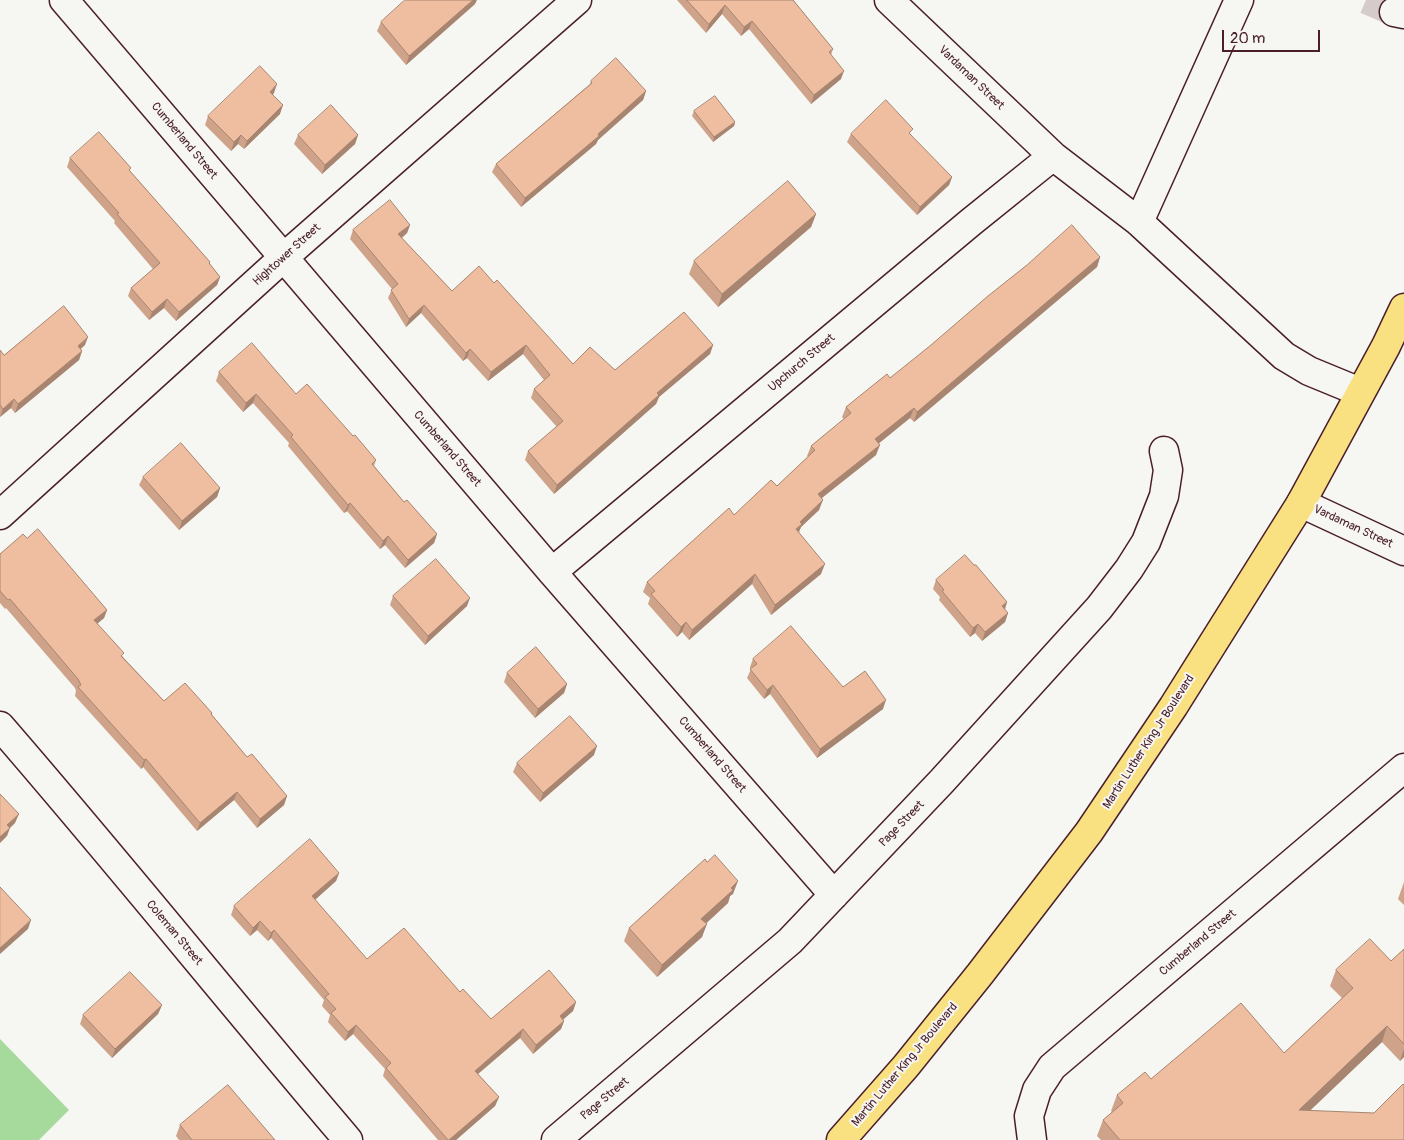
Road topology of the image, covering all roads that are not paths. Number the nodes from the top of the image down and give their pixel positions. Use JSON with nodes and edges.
{"nodes":[{"id":1,"x":64,"y":0,"type":"edge"},
{"id":2,"x":577,"y":0,"type":"edge"},
{"id":3,"x":889,"y":0,"type":"edge"},
{"id":4,"x":1239,"y":0,"type":"edge"},
{"id":5,"x":1053,"y":156,"type":"junction"},
{"id":6,"x":1138,"y":222,"type":"junction"},
{"id":7,"x":283,"y":258,"type":"junction"},
{"id":8,"x":1404,"y":308,"type":"edge"},
{"id":9,"x":1360,"y":392,"type":"junction"},
{"id":10,"x":1164,"y":450,"type":"dead end"},
{"id":11,"x":1301,"y":503,"type":"junction"},
{"id":12,"x":0,"y":514,"type":"edge"},
{"id":13,"x":1404,"y":551,"type":"edge"},
{"id":14,"x":552,"y":572,"type":"junction"},
{"id":15,"x":0,"y":726,"type":"edge"},
{"id":16,"x":1404,"y":768,"type":"edge"},
{"id":17,"x":834,"y":895,"type":"junction"},
{"id":18,"x":348,"y":1140,"type":"edge"},
{"id":19,"x":556,"y":1140,"type":"edge"},
{"id":20,"x":841,"y":1140,"type":"edge"},
{"id":21,"x":1032,"y":1140,"type":"edge"}],
"edges":[{"from":1,"to":7,"type":"street","name":"Cumberland Street"},
{"from":2,"to":7,"type":"street","name":"Hightower Street"},
{"from":3,"to":5,"type":"street","name":"Vardaman Street"},
{"from":4,"to":6,"type":"street"},
{"from":5,"to":6,"type":"street","name":"Vardaman Street"},
{"from":5,"to":14,"type":"street","name":"Upchurch Street"},
{"from":6,"to":9,"type":"street","name":"Vardaman Street"},
{"from":7,"to":12,"type":"street","name":"Hightower Street"},
{"from":7,"to":14,"type":"street","name":"Cumberland Street"},
{"from":8,"to":9,"type":"main road","name":"Martin Luther King Jr Boulevard"},
{"from":9,"to":11,"type":"main road","name":"Martin Luther King Jr Boulevard"},
{"from":10,"to":17,"type":"street","name":"Page Street"},
{"from":11,"to":13,"type":"street","name":"Vardaman Street"},
{"from":11,"to":20,"type":"main road","name":"Martin Luther King Jr Boulevard"},
{"from":14,"to":17,"type":"street","name":"Cumberland Street"},
{"from":15,"to":18,"type":"street","name":"Coleman Street"},
{"from":16,"to":21,"type":"street","name":"Cumberland Street"},
{"from":17,"to":19,"type":"street","name":"Page Street"}]}
